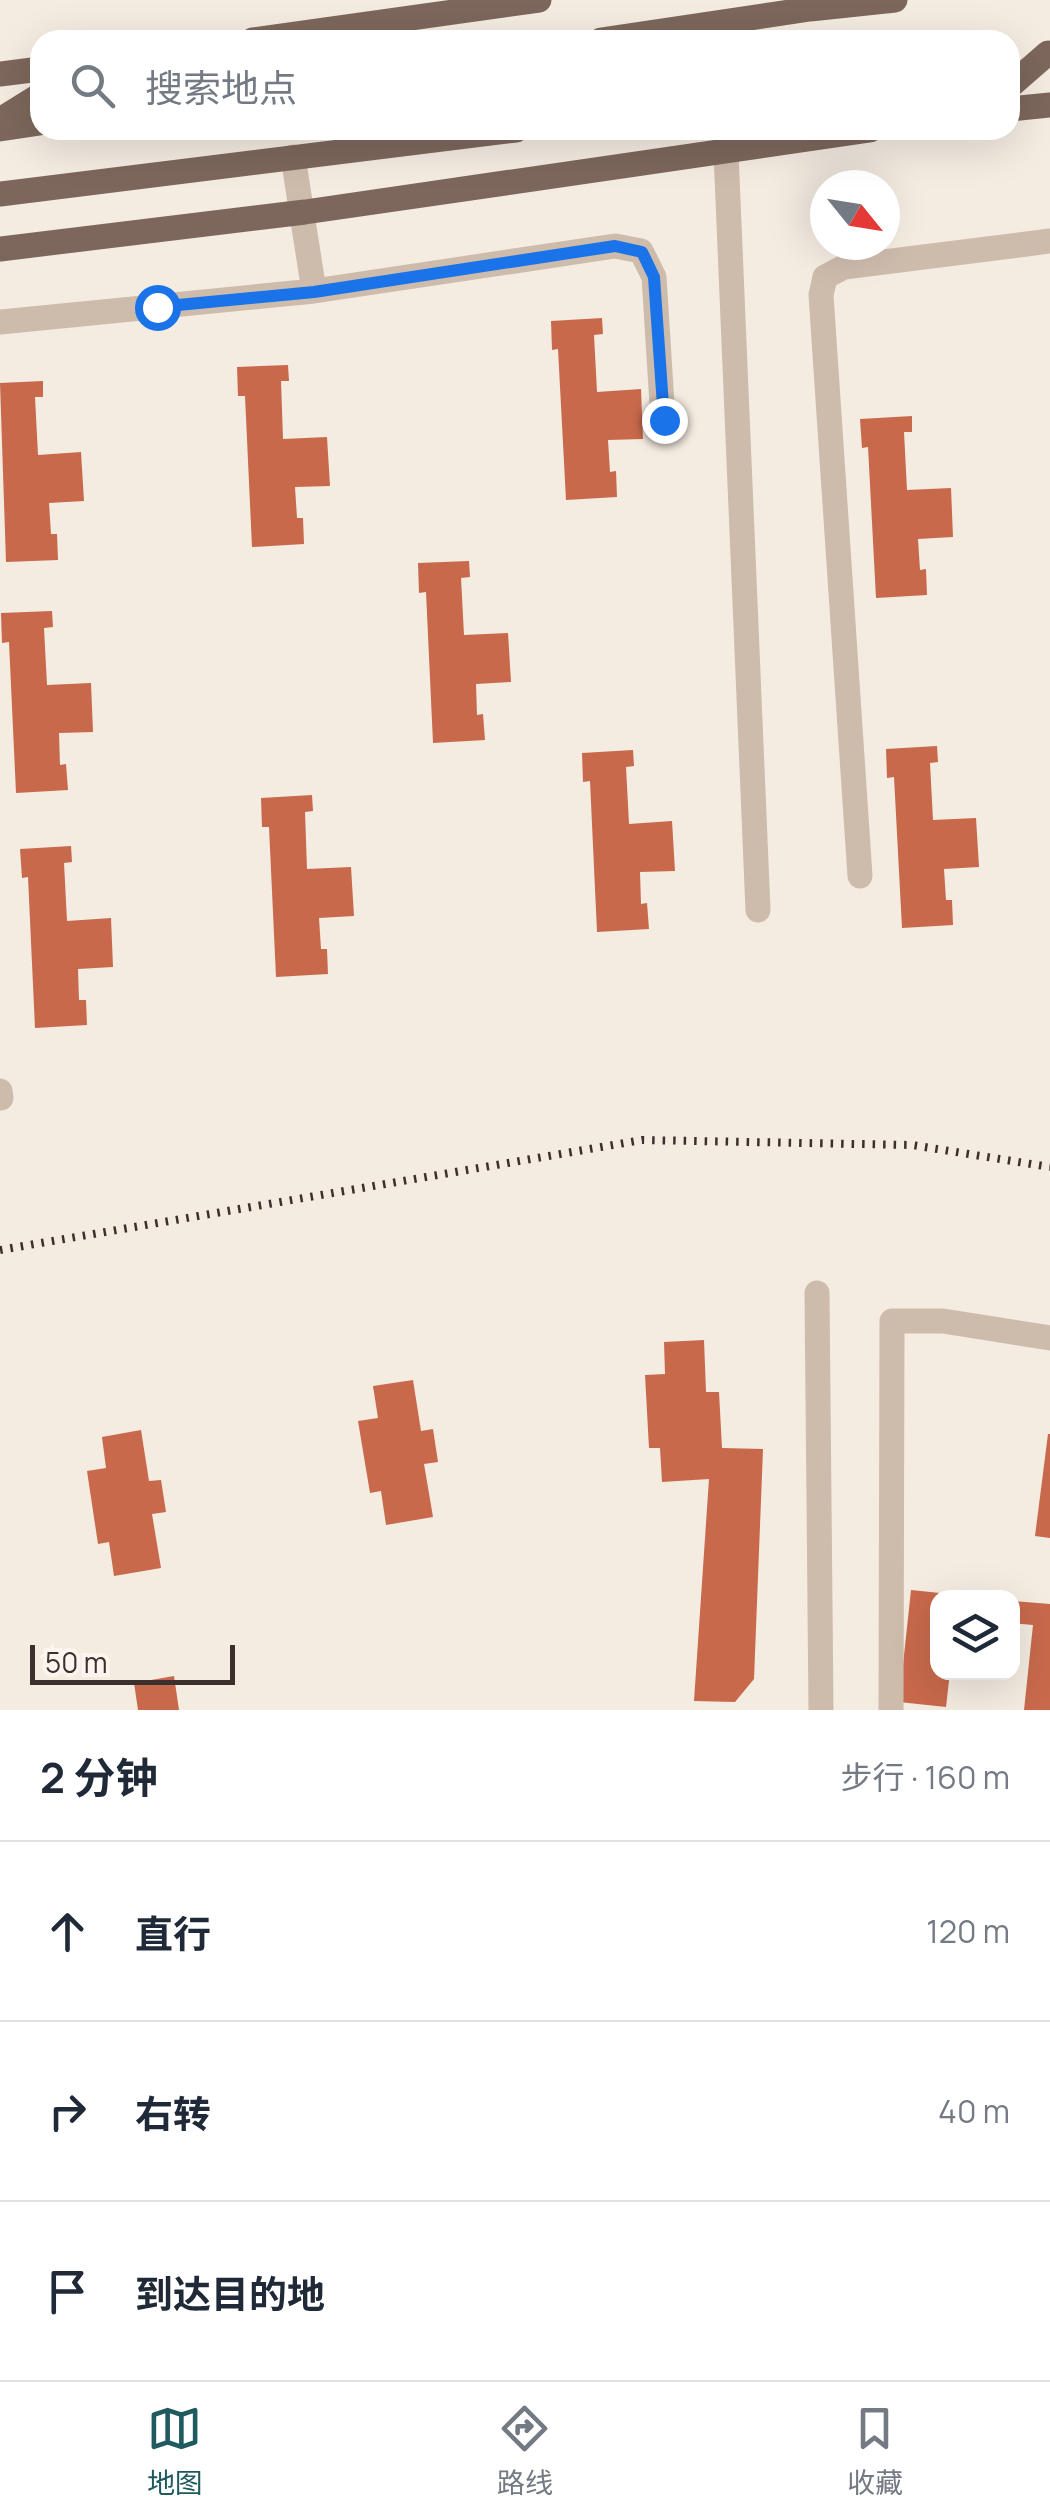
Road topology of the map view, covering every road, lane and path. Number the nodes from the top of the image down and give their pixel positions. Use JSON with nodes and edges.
{"nodes":[{"id":1,"x":540,"y":0,"type":"edge"},
{"id":2,"x":895,"y":0,"type":"edge"},
{"id":3,"x":416,"y":8,"type":"edge"},
{"id":4,"x":304,"y":30,"type":"edge"},
{"id":5,"x":668,"y":30,"type":"edge"},
{"id":6,"x":1049,"y":52,"type":"edge"},
{"id":7,"x":1020,"y":56,"type":"edge"},
{"id":8,"x":30,"y":70,"type":"edge"},
{"id":9,"x":0,"y":74,"type":"edge"},
{"id":10,"x":1020,"y":77,"type":"edge"},
{"id":11,"x":30,"y":101,"type":"edge"},
{"id":12,"x":1050,"y":104,"type":"edge"},
{"id":13,"x":1020,"y":108,"type":"edge"},
{"id":14,"x":0,"y":120,"type":"edge"},
{"id":15,"x":30,"y":126,"type":"edge"},
{"id":16,"x":0,"y":130,"type":"edge"},
{"id":17,"x":433,"y":140,"type":"edge"},
{"id":18,"x":805,"y":140,"type":"edge"},
{"id":19,"x":726,"y":152,"type":"junction"},
{"id":20,"x":293,"y":157,"type":"junction"},
{"id":21,"x":12,"y":192,"type":"edge"},
{"id":22,"x":0,"y":207,"type":"edge"},
{"id":23,"x":302,"y":212,"type":"junction"},
{"id":24,"x":1050,"y":241,"type":"edge"},
{"id":25,"x":0,"y":249,"type":"edge"},
{"id":26,"x":314,"y":292,"type":"junction"},
{"id":27,"x":0,"y":322,"type":"edge"},
{"id":28,"x":664,"y":420,"type":"dead end"},
{"id":29,"x":860,"y":876,"type":"dead end"},
{"id":30,"x":758,"y":910,"type":"dead end"},
{"id":31,"x":817,"y":1294,"type":"dead end"},
{"id":32,"x":1050,"y":1338,"type":"edge"},
{"id":33,"x":821,"y":1710,"type":"edge"},
{"id":34,"x":891,"y":1710,"type":"edge"}],
"edges":[{"from":1,"to":3,"type":"main road"},
{"from":2,"to":5,"type":"main road"},
{"from":3,"to":4,"type":"main road"},
{"from":6,"to":7,"type":"main road"},
{"from":6,"to":10,"type":"main road"},
{"from":8,"to":9,"type":"main road"},
{"from":11,"to":14,"type":"main road"},
{"from":12,"to":13,"type":"main road"},
{"from":15,"to":16,"type":"main road"},
{"from":17,"to":20,"type":"main road"},
{"from":18,"to":19,"type":"main road"},
{"from":19,"to":23,"type":"main road"},
{"from":19,"to":30,"type":"street"},
{"from":20,"to":21,"type":"main road"},
{"from":20,"to":23,"type":"street"},
{"from":21,"to":22,"type":"main road"},
{"from":23,"to":25,"type":"main road"},
{"from":23,"to":26,"type":"street"},
{"from":24,"to":29,"type":"street"},
{"from":26,"to":27,"type":"street"},
{"from":26,"to":28,"type":"street"},
{"from":31,"to":33,"type":"street"},
{"from":32,"to":34,"type":"street"}]}
